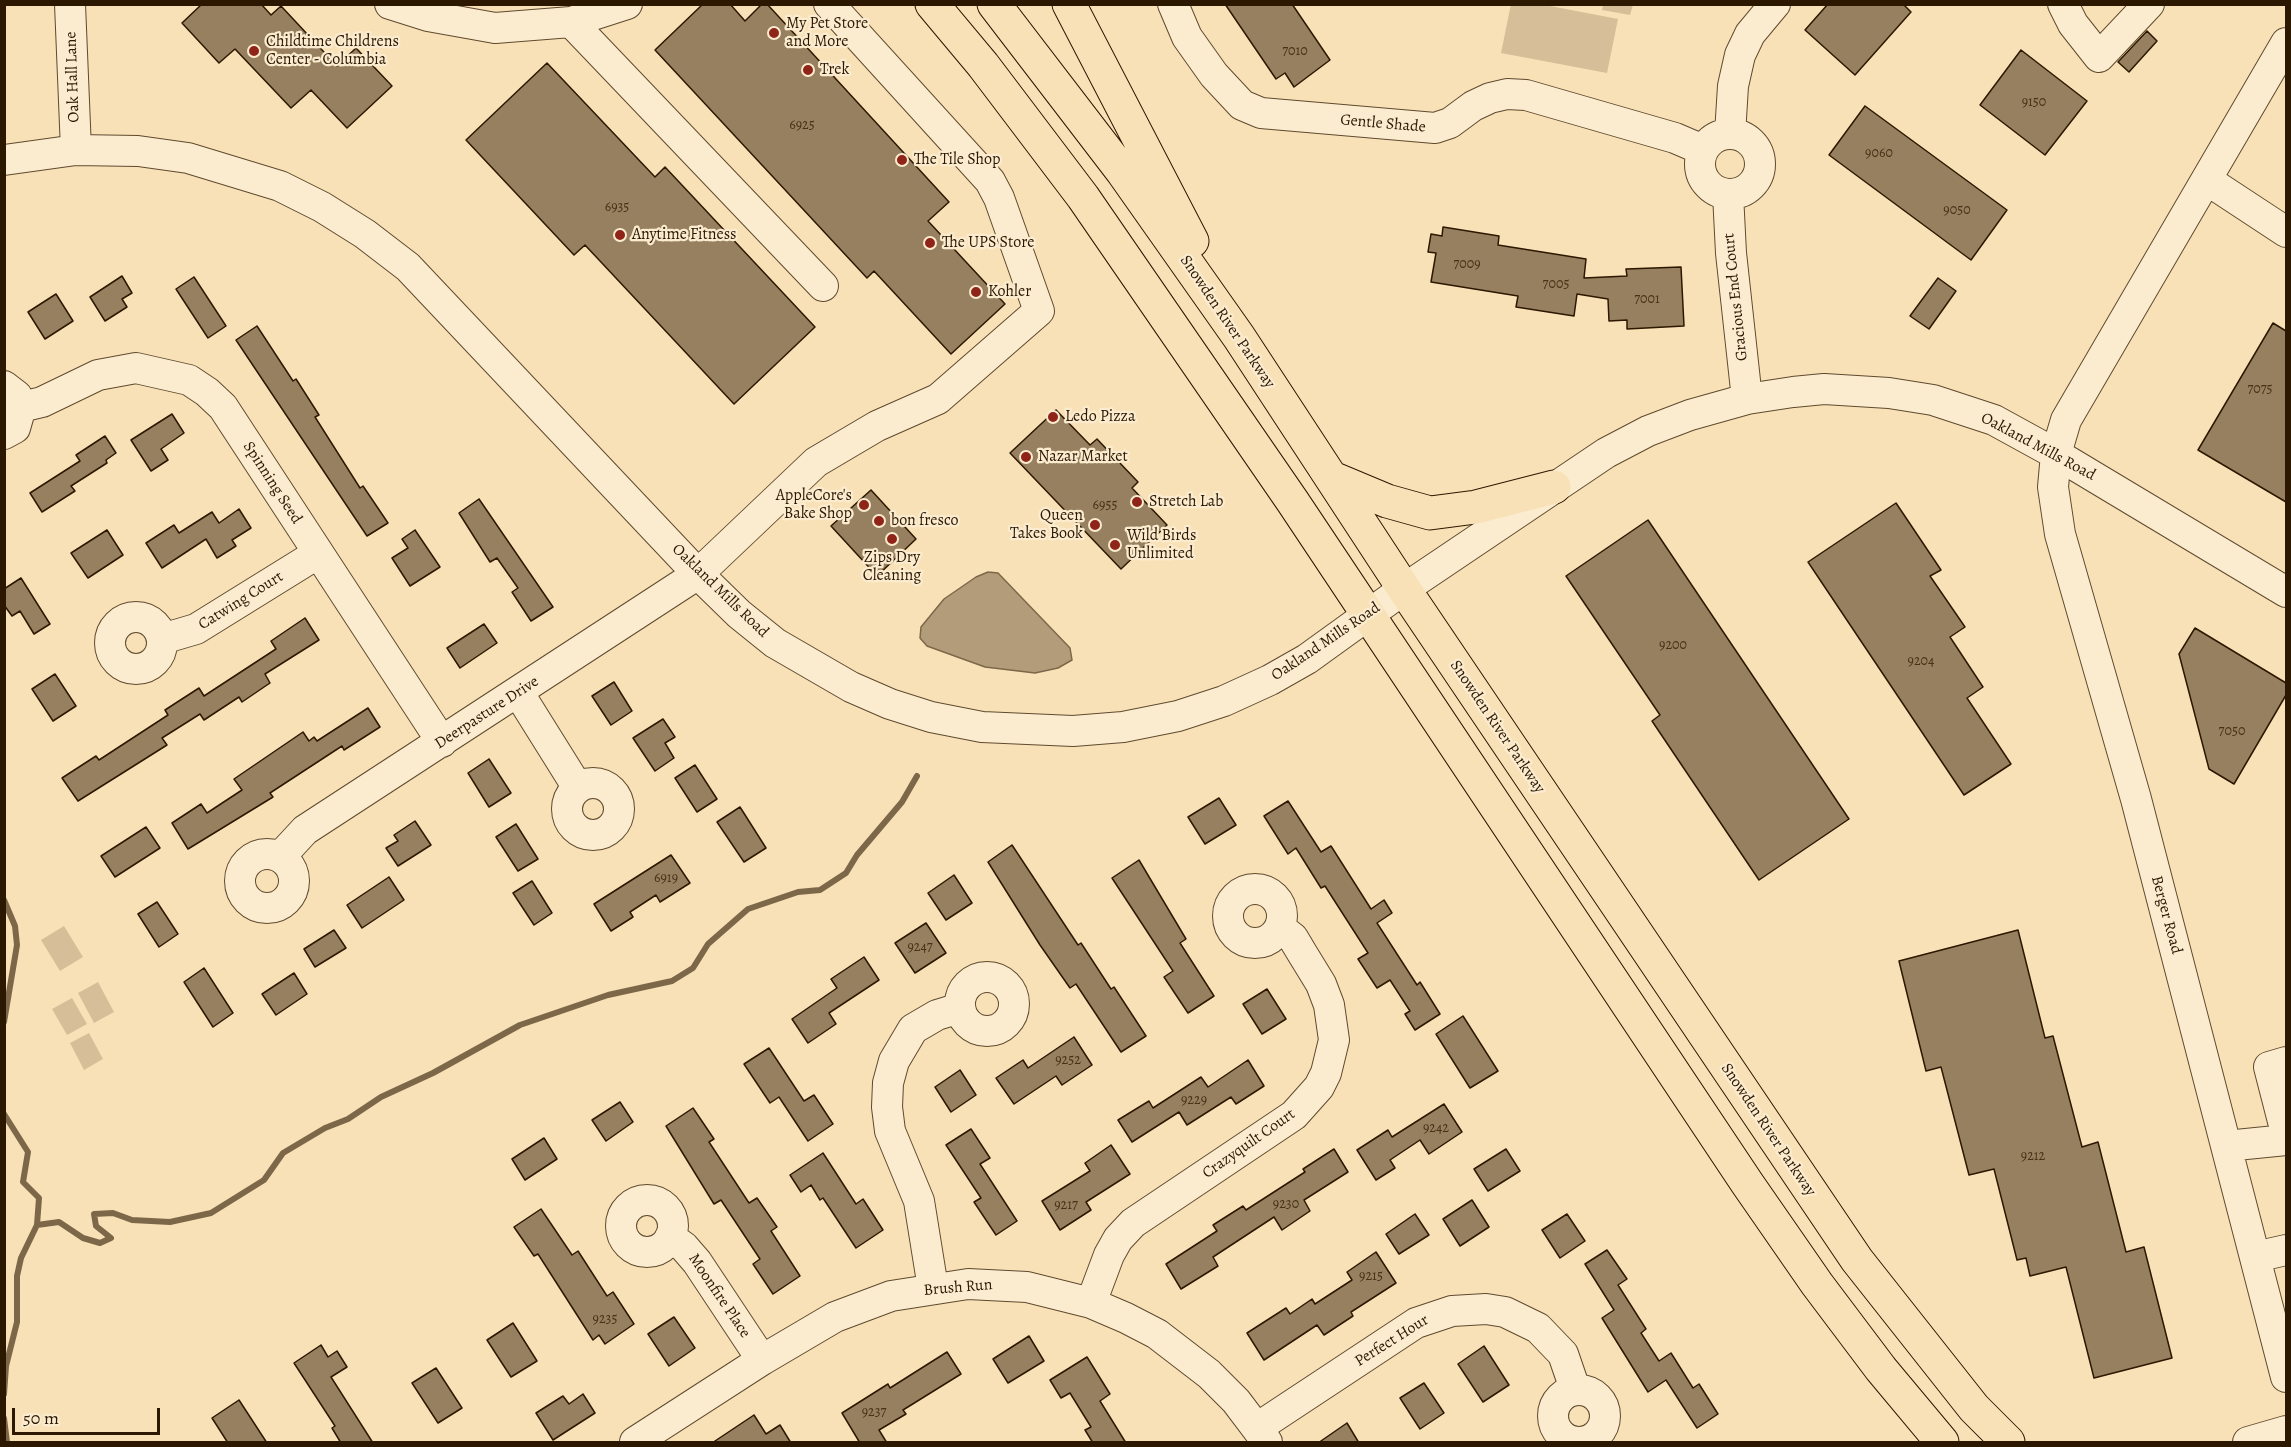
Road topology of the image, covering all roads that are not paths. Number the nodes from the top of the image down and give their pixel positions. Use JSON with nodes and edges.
{"nodes":[{"id":1,"x":70,"y":4,"type":"edge"},
{"id":2,"x":390,"y":4,"type":"edge"},
{"id":3,"x":627,"y":4,"type":"edge"},
{"id":4,"x":829,"y":4,"type":"edge"},
{"id":5,"x":932,"y":4,"type":"edge"},
{"id":6,"x":994,"y":4,"type":"edge"},
{"id":7,"x":1069,"y":4,"type":"edge"},
{"id":8,"x":1173,"y":4,"type":"edge"},
{"id":9,"x":1775,"y":4,"type":"edge"},
{"id":10,"x":2063,"y":4,"type":"edge"},
{"id":11,"x":2149,"y":4,"type":"edge"},
{"id":12,"x":571,"y":22,"type":"junction"},
{"id":13,"x":2286,"y":43,"type":"edge"},
{"id":14,"x":1730,"y":134,"type":"junction"},
{"id":15,"x":76,"y":150,"type":"junction"},
{"id":16,"x":1704,"y":150,"type":"junction"},
{"id":17,"x":4,"y":160,"type":"edge"},
{"id":18,"x":2207,"y":180,"type":"junction"},
{"id":19,"x":1728,"y":194,"type":"junction"},
{"id":20,"x":2286,"y":232,"type":"edge"},
{"id":21,"x":823,"y":286,"type":"dead end"},
{"id":22,"x":1239,"y":337,"type":"junction"},
{"id":23,"x":13,"y":396,"type":"edge"},
{"id":24,"x":1747,"y":399,"type":"junction"},
{"id":25,"x":4,"y":434,"type":"edge"},
{"id":26,"x":2056,"y":454,"type":"junction"},
{"id":27,"x":1332,"y":478,"type":"junction"},
{"id":28,"x":1554,"y":487,"type":"junction"},
{"id":29,"x":317,"y":554,"type":"junction"},
{"id":30,"x":698,"y":574,"type":"junction"},
{"id":31,"x":1404,"y":589,"type":"junction"},
{"id":32,"x":2286,"y":592,"type":"edge"},
{"id":33,"x":1368,"y":615,"type":"junction"},
{"id":34,"x":162,"y":639,"type":"dead end"},
{"id":35,"x":518,"y":692,"type":"junction"},
{"id":36,"x":442,"y":742,"type":"junction"},
{"id":37,"x":578,"y":788,"type":"dead end"},
{"id":38,"x":280,"y":857,"type":"dead end"},
{"id":39,"x":1280,"y":928,"type":"dead end"},
{"id":40,"x":960,"y":1008,"type":"dead end"},
{"id":41,"x":2286,"y":1062,"type":"edge"},
{"id":42,"x":2286,"y":1133,"type":"edge"},
{"id":43,"x":2286,"y":1140,"type":"edge"},
{"id":44,"x":2226,"y":1146,"type":"junction"},
{"id":45,"x":670,"y":1237,"type":"dead end"},
{"id":46,"x":2286,"y":1250,"type":"edge"},
{"id":47,"x":2255,"y":1257,"type":"junction"},
{"id":48,"x":933,"y":1288,"type":"junction"},
{"id":49,"x":1090,"y":1303,"type":"junction"},
{"id":50,"x":2277,"y":1305,"type":"edge"},
{"id":51,"x":762,"y":1360,"type":"junction"},
{"id":52,"x":2286,"y":1377,"type":"edge"},
{"id":53,"x":1575,"y":1389,"type":"dead end"},
{"id":54,"x":2286,"y":1431,"type":"edge"},
{"id":55,"x":1262,"y":1435,"type":"edge"},
{"id":56,"x":646,"y":1440,"type":"edge"},
{"id":57,"x":1942,"y":1443,"type":"edge"},
{"id":58,"x":2008,"y":1443,"type":"edge"},
{"id":59,"x":2248,"y":1443,"type":"edge"}],
"edges":[{"from":1,"to":15,"type":"street","name":"Oak Hall Lane"},
{"from":2,"to":12,"type":"street"},
{"from":3,"to":12,"type":"street"},
{"from":4,"to":30,"type":"street","name":"Deerpasture Drive"},
{"from":5,"to":33,"type":"main road"},
{"from":6,"to":22,"type":"main road","name":"Snowden River Parkway"},
{"from":7,"to":22,"type":"main road"},
{"from":8,"to":16,"type":"street","name":"Gentle Shade"},
{"from":9,"to":14,"type":"street"},
{"from":10,"to":11,"type":"street"},
{"from":12,"to":21,"type":"street"},
{"from":13,"to":18,"type":"street","name":"Berger Road"},
{"from":14,"to":16,"type":"street"},
{"from":14,"to":19,"type":"street"},
{"from":15,"to":17,"type":"street","name":"Oakland Mills Road"},
{"from":15,"to":30,"type":"street","name":"Oakland Mills Road"},
{"from":16,"to":19,"type":"street"},
{"from":18,"to":20,"type":"street"},
{"from":18,"to":26,"type":"street","name":"Berger Road"},
{"from":19,"to":24,"type":"street","name":"Gracious End Court"},
{"from":22,"to":27,"type":"main road","name":"Snowden River Parkway"},
{"from":23,"to":25,"type":"street","name":"Spinning Seed"},
{"from":23,"to":29,"type":"street","name":"Spinning Seed"},
{"from":24,"to":26,"type":"street","name":"Oakland Mills Road"},
{"from":24,"to":28,"type":"street","name":"Oakland Mills Road"},
{"from":26,"to":32,"type":"street","name":"Oakland Mills Road"},
{"from":26,"to":44,"type":"street","name":"Berger Road"},
{"from":27,"to":28,"type":"main road"},
{"from":27,"to":31,"type":"main road","name":"Snowden River Parkway"},
{"from":28,"to":31,"type":"street","name":"Oakland Mills Road"},
{"from":29,"to":34,"type":"street","name":"Catwing Court"},
{"from":29,"to":36,"type":"street","name":"Spinning Seed"},
{"from":30,"to":33,"type":"street","name":"Oakland Mills Road"},
{"from":30,"to":35,"type":"street","name":"Deerpasture Drive"},
{"from":31,"to":33,"type":"street","name":"Oakland Mills Road"},
{"from":31,"to":58,"type":"main road","name":"Snowden River Parkway"},
{"from":33,"to":57,"type":"main road"},
{"from":35,"to":36,"type":"street","name":"Deerpasture Drive"},
{"from":35,"to":37,"type":"street"},
{"from":36,"to":38,"type":"street","name":"Deerpasture Drive"},
{"from":39,"to":49,"type":"street","name":"Crazyquilt Court"},
{"from":40,"to":48,"type":"street"},
{"from":41,"to":42,"type":"street"},
{"from":43,"to":44,"type":"street"},
{"from":44,"to":47,"type":"street","name":"Berger Road"},
{"from":45,"to":51,"type":"street","name":"Moonfire Place"},
{"from":46,"to":47,"type":"street"},
{"from":47,"to":50,"type":"street","name":"Berger Road"},
{"from":48,"to":49,"type":"street","name":"Brush Run"},
{"from":48,"to":51,"type":"street","name":"Brush Run"},
{"from":49,"to":55,"type":"street","name":"Brush Run"},
{"from":50,"to":52,"type":"street","name":"Berger Road"},
{"from":51,"to":56,"type":"street","name":"Brush Run"},
{"from":53,"to":55,"type":"street","name":"Perfect Hour"},
{"from":54,"to":59,"type":"street"}]}
